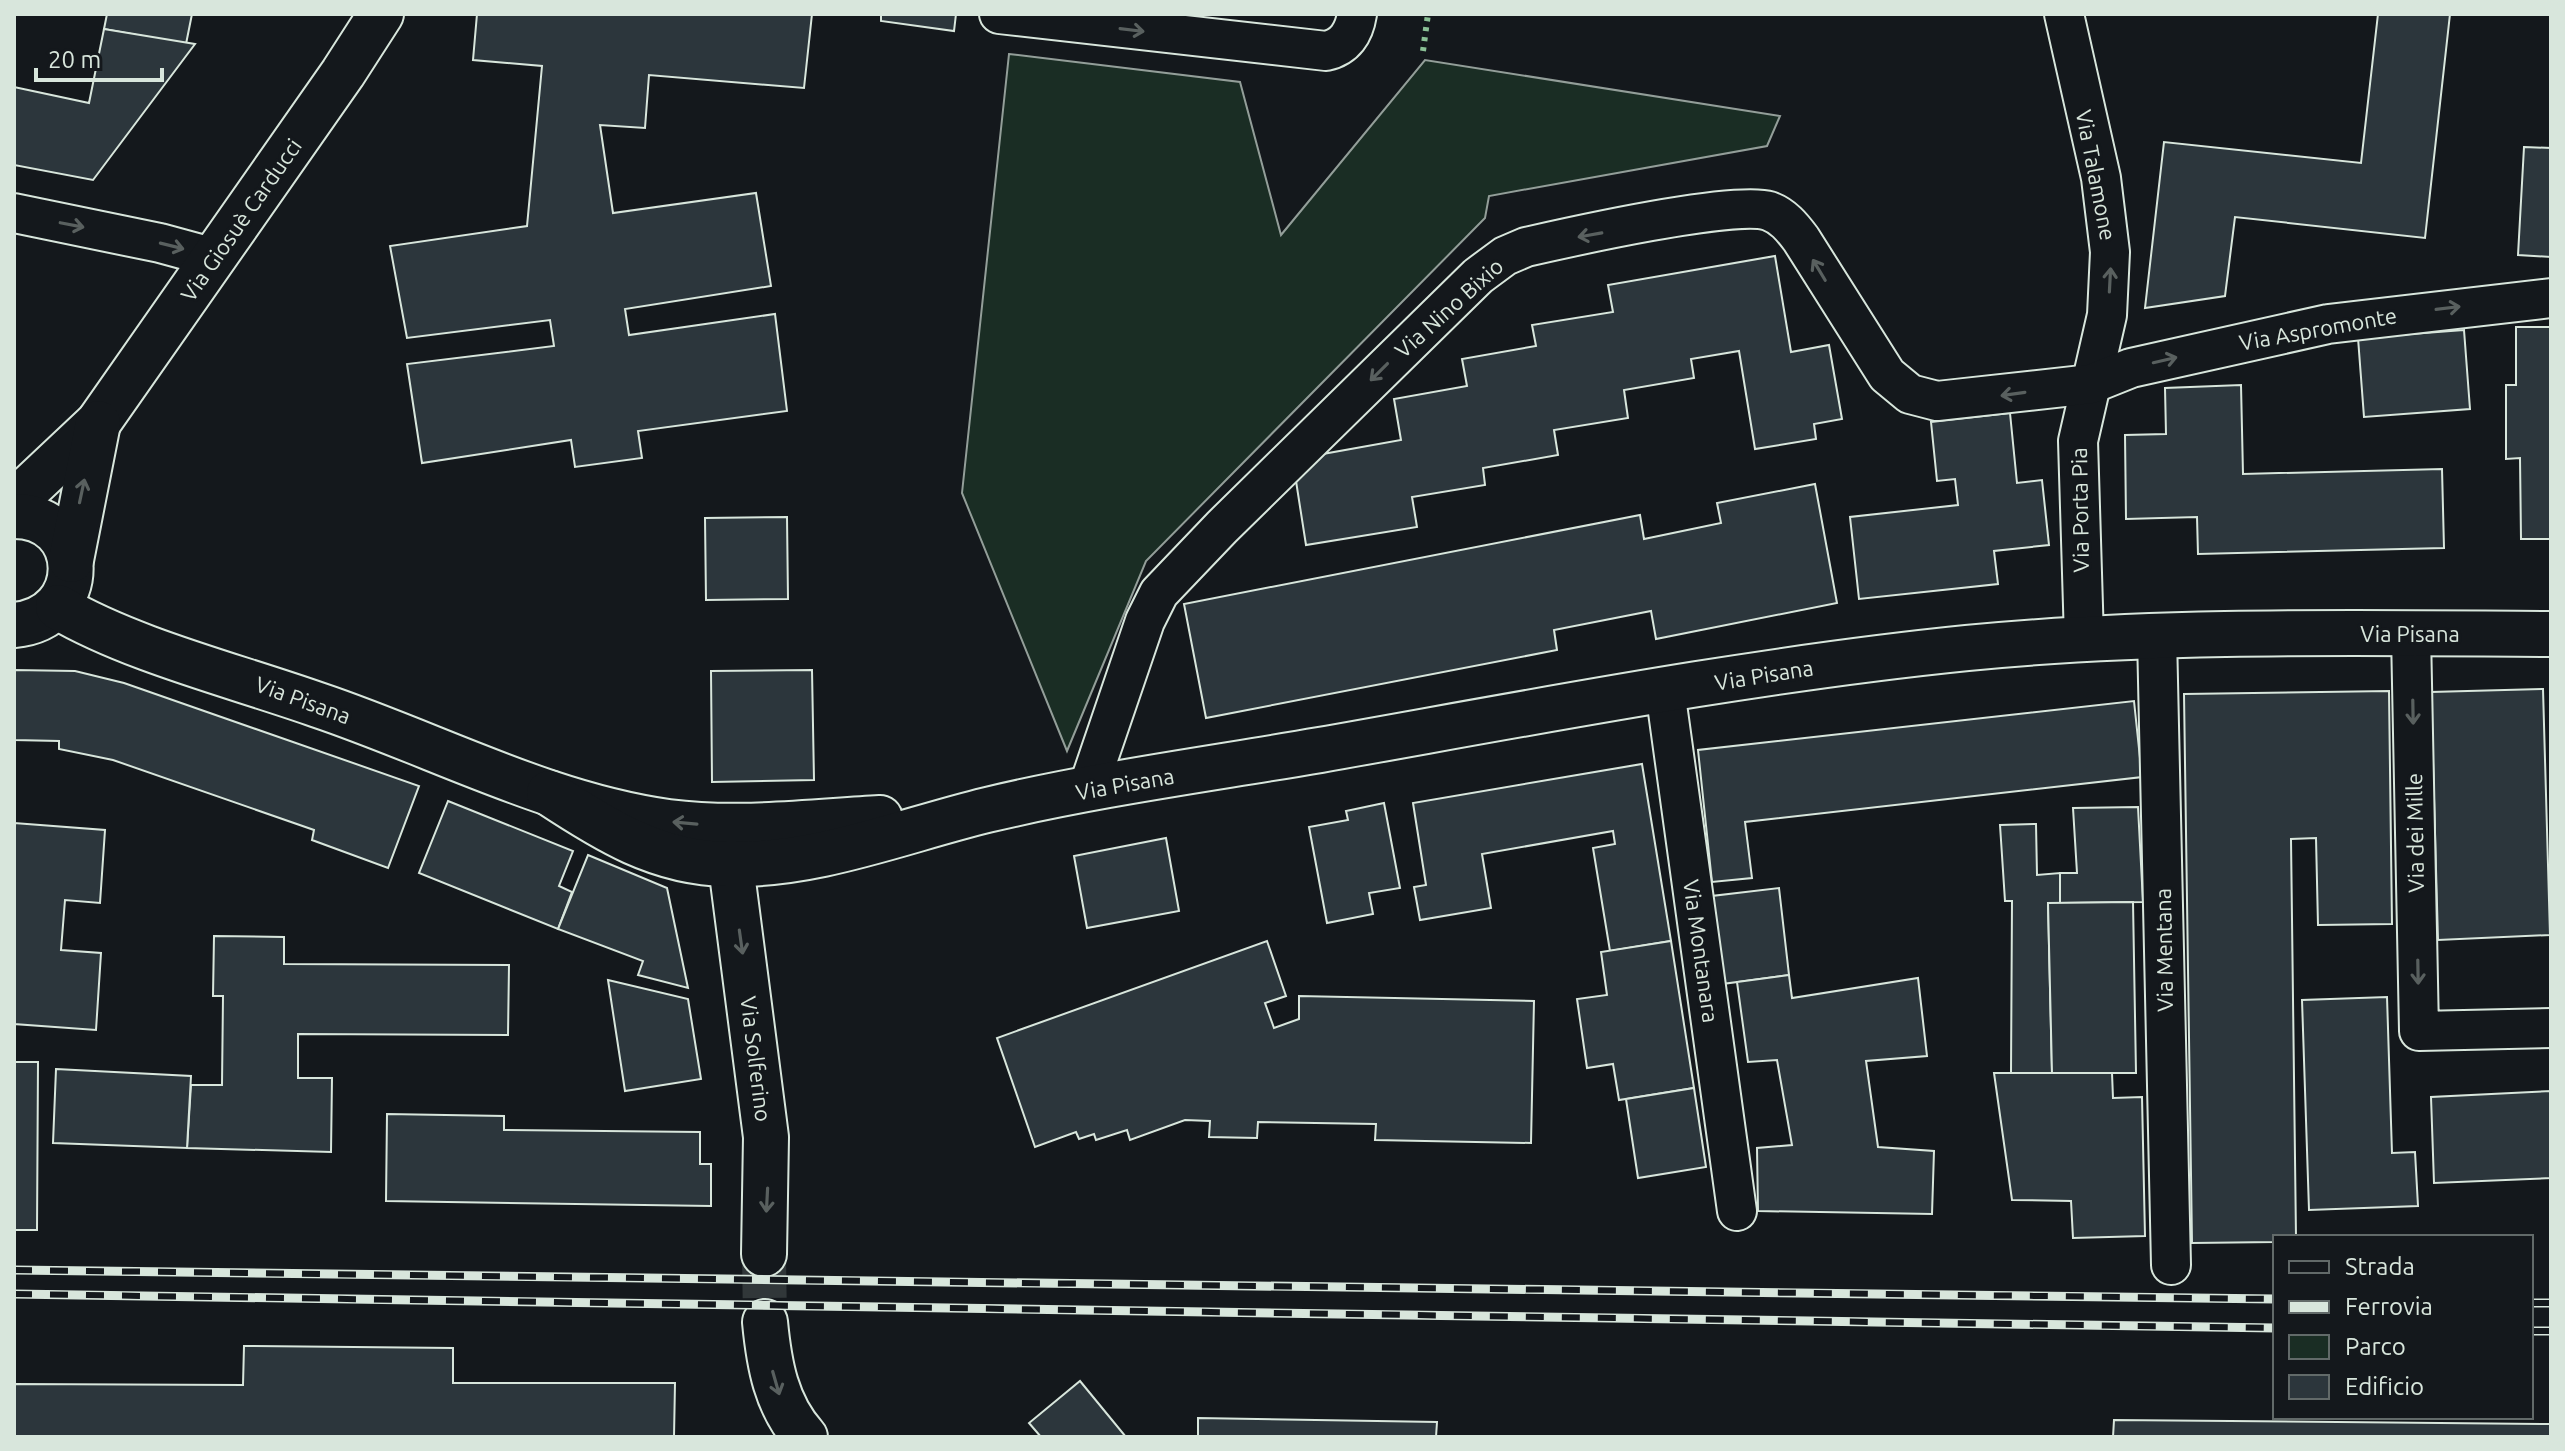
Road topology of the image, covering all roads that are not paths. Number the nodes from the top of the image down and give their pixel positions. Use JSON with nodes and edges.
{"nodes":[{"id":1,"x":381,"y":14,"type":"edge"},
{"id":2,"x":999,"y":14,"type":"edge"},
{"id":3,"x":2064,"y":14,"type":"edge"},
{"id":4,"x":1349,"y":30,"type":"edge"},
{"id":5,"x":14,"y":213,"type":"edge"},
{"id":6,"x":215,"y":258,"type":"junction"},
{"id":7,"x":2551,"y":298,"type":"edge"},
{"id":8,"x":2091,"y":384,"type":"junction"},
{"id":9,"x":98,"y":423,"type":"junction"},
{"id":10,"x":14,"y":502,"type":"edge"},
{"id":11,"x":14,"y":516,"type":"edge"},
{"id":12,"x":71,"y":560,"type":"junction"},
{"id":13,"x":58,"y":607,"type":"junction"},
{"id":14,"x":14,"y":625,"type":"edge"},
{"id":15,"x":2411,"y":634,"type":"junction"},
{"id":16,"x":2551,"y":634,"type":"edge"},
{"id":17,"x":2157,"y":636,"type":"junction"},
{"id":18,"x":2084,"y":639,"type":"junction"},
{"id":19,"x":1665,"y":690,"type":"junction"},
{"id":20,"x":1087,"y":791,"type":"junction"},
{"id":21,"x":549,"y":793,"type":"junction"},
{"id":22,"x":986,"y":811,"type":"junction"},
{"id":23,"x":853,"y":820,"type":"junction"},
{"id":24,"x":731,"y":864,"type":"junction"},
{"id":25,"x":2551,"y":1028,"type":"edge"},
{"id":26,"x":1737,"y":1211,"type":"dead end"},
{"id":27,"x":764,"y":1254,"type":"tunnel mouth"},
{"id":28,"x":2171,"y":1265,"type":"dead end"},
{"id":29,"x":765,"y":1322,"type":"tunnel mouth"},
{"id":30,"x":805,"y":1437,"type":"edge"}],
"edges":[{"from":1,"to":6,"type":"main road","name":"Via Giosuè Carducci"},
{"from":2,"to":4,"type":"street","one_way":true},
{"from":8,"to":3,"type":"street","name":"Via Talamone","one_way":true},
{"from":5,"to":6,"type":"street","one_way":true},
{"from":6,"to":9,"type":"main road","name":"Via Giosuè Carducci"},
{"from":8,"to":7,"type":"street","name":"Via Aspromonte","one_way":true},
{"from":8,"to":18,"type":"street","name":"Via Porta Pia"},
{"from":8,"to":20,"type":"street","name":"Via Nino Bixio","one_way":true},
{"from":9,"to":10,"type":"main road","name":"Via Giosuè Carducci"},
{"from":12,"to":9,"type":"main road","name":"Via Giosuè Carducci","one_way":true},
{"from":11,"to":12,"type":"main road"},
{"from":12,"to":13,"type":"main road","name":"Via Giosuè Carducci"},
{"from":13,"to":14,"type":"main road"},
{"from":13,"to":21,"type":"main road","name":"Via Pisana"},
{"from":15,"to":16,"type":"main road","name":"Via Pisana"},
{"from":15,"to":17,"type":"main road","name":"Via Pisana"},
{"from":15,"to":25,"type":"street","name":"Via dei Mille","one_way":true},
{"from":17,"to":18,"type":"main road","name":"Via Pisana"},
{"from":17,"to":28,"type":"street","name":"Via Mentana"},
{"from":18,"to":19,"type":"main road","name":"Via Pisana"},
{"from":19,"to":20,"type":"main road","name":"Via Pisana"},
{"from":19,"to":26,"type":"street","name":"Via Montanara"},
{"from":20,"to":22,"type":"main road","name":"Via Pisana"},
{"from":23,"to":21,"type":"main road","name":"Via Pisana","one_way":true},
{"from":21,"to":24,"type":"main road","name":"Via Pisana"},
{"from":22,"to":23,"type":"main road","name":"Via Pisana"},
{"from":22,"to":24,"type":"main road","name":"Via Pisana"},
{"from":23,"to":24,"type":"main road"},
{"from":24,"to":27,"type":"main road","name":"Via Solferino","one_way":true},
{"from":29,"to":30,"type":"main road","one_way":true}]}
